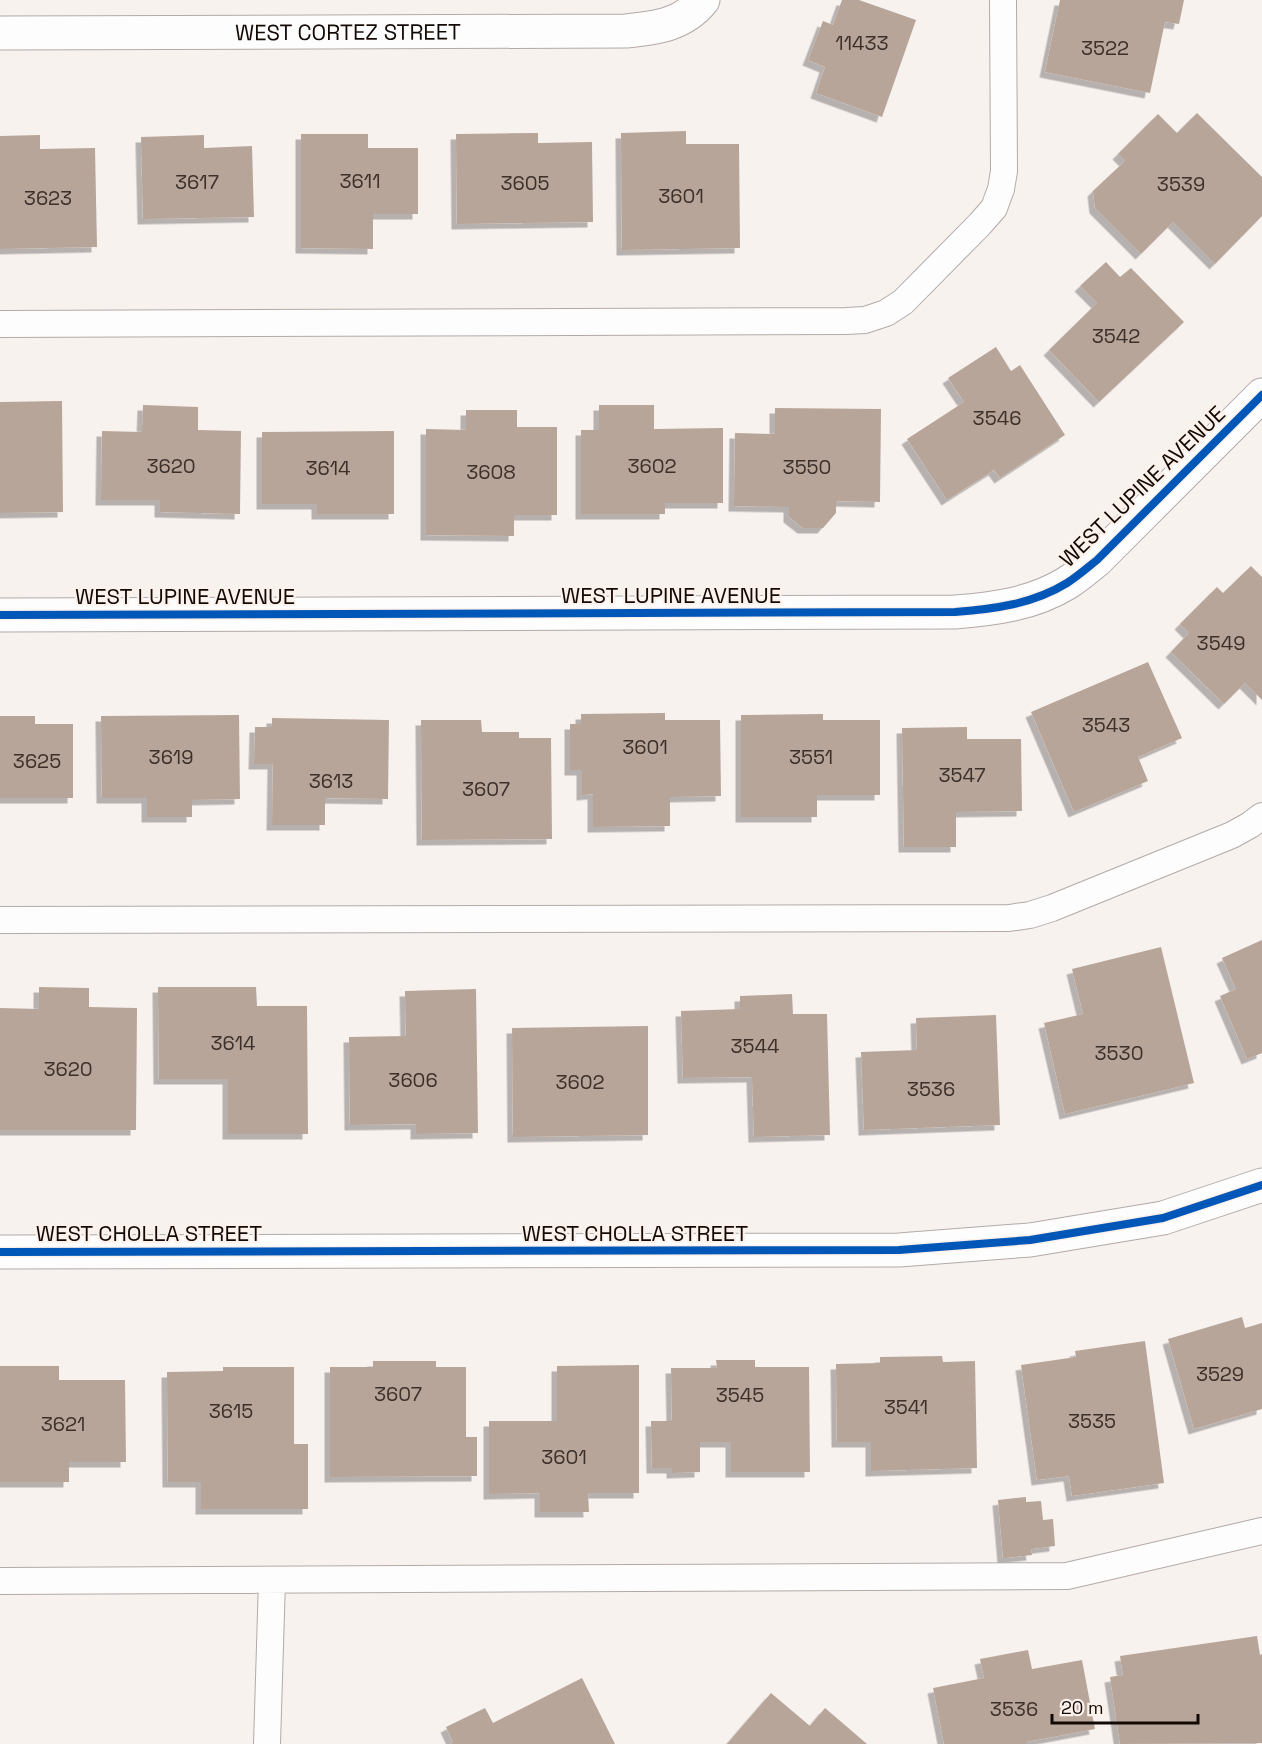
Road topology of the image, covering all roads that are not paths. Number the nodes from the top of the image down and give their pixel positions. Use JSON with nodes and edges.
{"nodes":[{"id":1,"x":1004,"y":0,"type":"edge"},
{"id":2,"x":698,"y":6,"type":"edge"},
{"id":3,"x":0,"y":33,"type":"edge"},
{"id":4,"x":0,"y":324,"type":"edge"},
{"id":5,"x":1262,"y":395,"type":"edge"},
{"id":6,"x":0,"y":615,"type":"edge"},
{"id":7,"x":1262,"y":816,"type":"edge"},
{"id":8,"x":0,"y":920,"type":"edge"},
{"id":9,"x":1262,"y":1185,"type":"edge"},
{"id":10,"x":0,"y":1252,"type":"edge"},
{"id":11,"x":1262,"y":1531,"type":"edge"},
{"id":12,"x":272,"y":1580,"type":"junction"},
{"id":13,"x":0,"y":1581,"type":"edge"},
{"id":14,"x":267,"y":1744,"type":"edge"}],
"edges":[{"from":1,"to":4,"type":"lane"},
{"from":2,"to":3,"type":"street","name":"WEST CORTEZ STREET"},
{"from":5,"to":6,"type":"street","name":"WEST LUPINE AVENUE"},
{"from":7,"to":8,"type":"lane"},
{"from":9,"to":10,"type":"street","name":"WEST CHOLLA STREET"},
{"from":11,"to":12,"type":"lane"},
{"from":12,"to":13,"type":"lane"},
{"from":12,"to":14,"type":"lane"}]}
